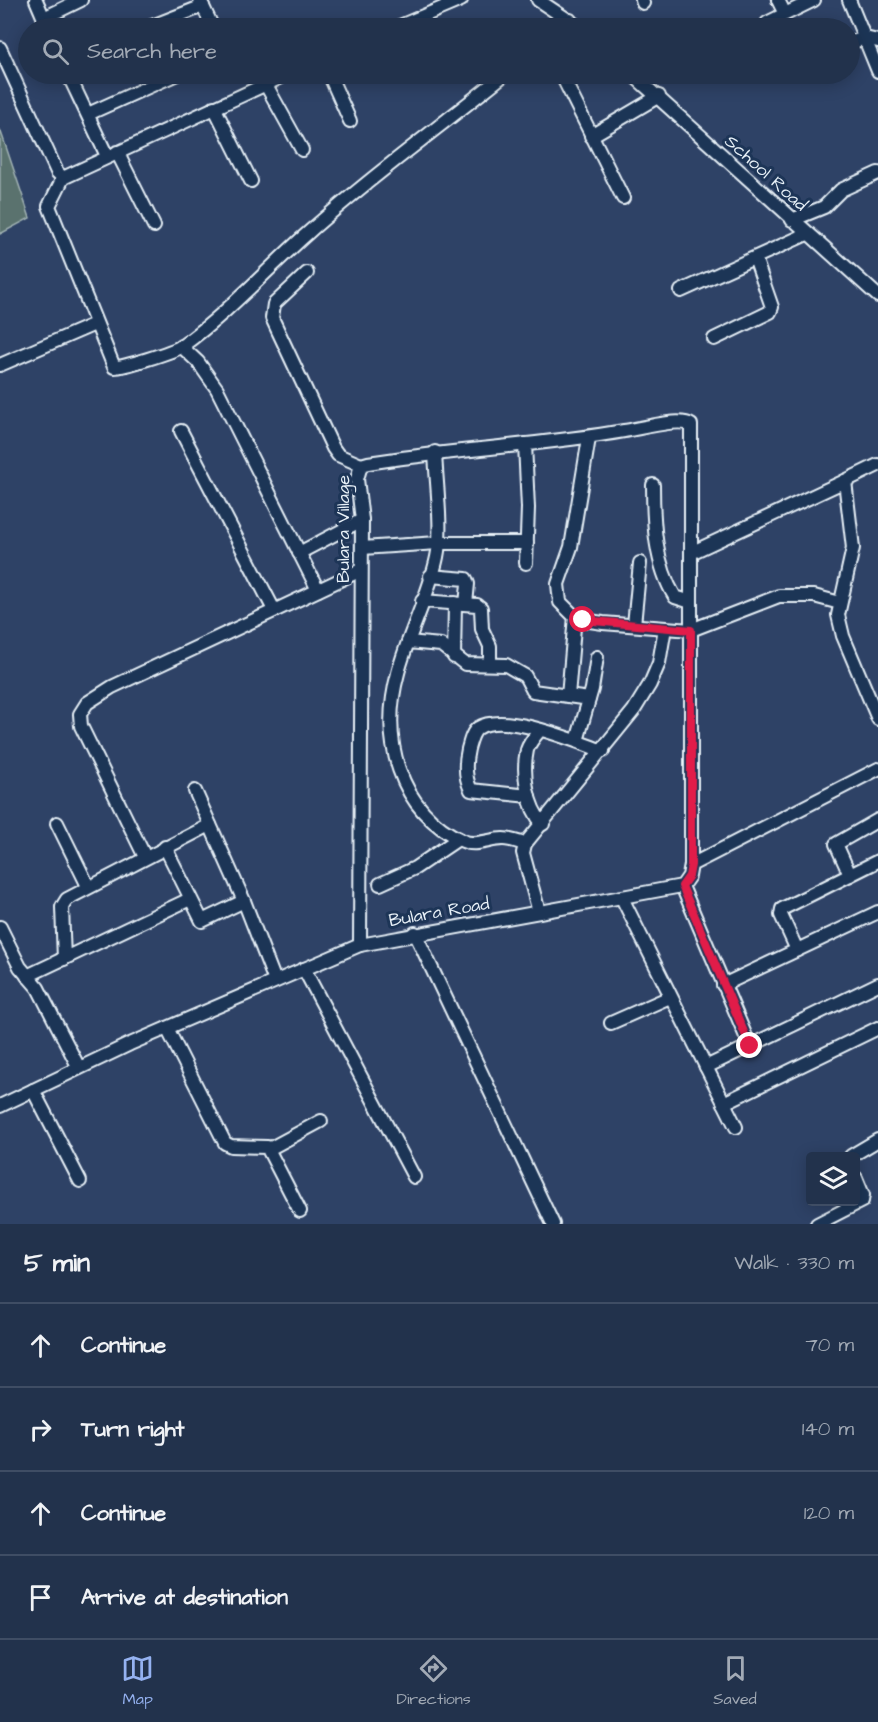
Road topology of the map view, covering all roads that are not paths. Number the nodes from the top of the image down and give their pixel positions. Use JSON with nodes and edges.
{"nodes":[{"id":1,"x":36,"y":0,"type":"edge"},
{"id":2,"x":81,"y":0,"type":"edge"},
{"id":3,"x":461,"y":0,"type":"edge"},
{"id":4,"x":540,"y":0,"type":"edge"},
{"id":5,"x":778,"y":0,"type":"edge"},
{"id":6,"x":814,"y":0,"type":"edge"},
{"id":7,"x":849,"y":0,"type":"edge"},
{"id":8,"x":201,"y":3,"type":"edge"},
{"id":9,"x":785,"y":14,"type":"junction"},
{"id":10,"x":44,"y":18,"type":"edge"},
{"id":11,"x":54,"y":18,"type":"edge"},
{"id":12,"x":169,"y":18,"type":"edge"},
{"id":13,"x":208,"y":18,"type":"edge"},
{"id":14,"x":419,"y":18,"type":"edge"},
{"id":15,"x":567,"y":18,"type":"edge"},
{"id":16,"x":777,"y":18,"type":"edge"},
{"id":17,"x":857,"y":18,"type":"edge"},
{"id":18,"x":860,"y":26,"type":"edge"},
{"id":19,"x":865,"y":38,"type":"junction"},
{"id":20,"x":860,"y":40,"type":"edge"},
{"id":21,"x":878,"y":41,"type":"edge"},
{"id":22,"x":0,"y":48,"type":"edge"},
{"id":23,"x":878,"y":71,"type":"edge"},
{"id":24,"x":73,"y":84,"type":"edge"},
{"id":25,"x":155,"y":84,"type":"edge"},
{"id":26,"x":253,"y":84,"type":"edge"},
{"id":27,"x":266,"y":84,"type":"edge"},
{"id":28,"x":333,"y":84,"type":"edge"},
{"id":29,"x":492,"y":84,"type":"edge"},
{"id":30,"x":566,"y":84,"type":"edge"},
{"id":31,"x":644,"y":84,"type":"edge"},
{"id":32,"x":659,"y":96,"type":"junction"},
{"id":33,"x":214,"y":107,"type":"junction"},
{"id":34,"x":88,"y":114,"type":"junction"},
{"id":35,"x":350,"y":122,"type":"dead end"},
{"id":36,"x":591,"y":136,"type":"junction"},
{"id":37,"x":302,"y":150,"type":"dead end"},
{"id":38,"x":112,"y":154,"type":"junction"},
{"id":39,"x":878,"y":173,"type":"edge"},
{"id":40,"x":63,"y":178,"type":"junction"},
{"id":41,"x":251,"y":182,"type":"dead end"},
{"id":42,"x":623,"y":198,"type":"dead end"},
{"id":43,"x":792,"y":220,"type":"junction"},
{"id":44,"x":154,"y":226,"type":"dead end"},
{"id":45,"x":807,"y":234,"type":"junction"},
{"id":46,"x":756,"y":258,"type":"junction"},
{"id":47,"x":307,"y":273,"type":"dead end"},
{"id":48,"x":681,"y":291,"type":"dead end"},
{"id":49,"x":878,"y":296,"type":"edge"},
{"id":50,"x":95,"y":324,"type":"junction"},
{"id":51,"x":714,"y":339,"type":"dead end"},
{"id":52,"x":181,"y":346,"type":"junction"},
{"id":53,"x":0,"y":365,"type":"edge"},
{"id":54,"x":181,"y":431,"type":"dead end"},
{"id":55,"x":589,"y":438,"type":"junction"},
{"id":56,"x":525,"y":444,"type":"junction"},
{"id":57,"x":435,"y":452,"type":"junction"},
{"id":58,"x":361,"y":465,"type":"junction"},
{"id":59,"x":878,"y":465,"type":"edge"},
{"id":60,"x":845,"y":481,"type":"junction"},
{"id":61,"x":653,"y":484,"type":"dead end"},
{"id":62,"x":362,"y":520,"type":"junction"},
{"id":63,"x":438,"y":543,"type":"junction"},
{"id":64,"x":527,"y":543,"type":"junction"},
{"id":65,"x":362,"y":548,"type":"junction"},
{"id":66,"x":693,"y":552,"type":"junction"},
{"id":67,"x":299,"y":553,"type":"junction"},
{"id":68,"x":526,"y":563,"type":"dead end"},
{"id":69,"x":640,"y":563,"type":"dead end"},
{"id":70,"x":362,"y":570,"type":"junction"},
{"id":71,"x":430,"y":576,"type":"junction"},
{"id":72,"x":318,"y":590,"type":"junction"},
{"id":73,"x":422,"y":601,"type":"junction"},
{"id":74,"x":692,"y":602,"type":"junction"},
{"id":75,"x":840,"y":603,"type":"junction"},
{"id":76,"x":461,"y":604,"type":"junction"},
{"id":77,"x":274,"y":610,"type":"junction"},
{"id":78,"x":575,"y":616,"type":"junction"},
{"id":79,"x":634,"y":625,"type":"junction"},
{"id":80,"x":665,"y":628,"type":"junction"},
{"id":81,"x":691,"y":630,"type":"junction"},
{"id":82,"x":408,"y":642,"type":"junction"},
{"id":83,"x":454,"y":657,"type":"junction"},
{"id":84,"x":597,"y":657,"type":"dead end"},
{"id":85,"x":490,"y":663,"type":"junction"},
{"id":86,"x":568,"y":696,"type":"junction"},
{"id":87,"x":589,"y":699,"type":"junction"},
{"id":88,"x":878,"y":719,"type":"edge"},
{"id":89,"x":540,"y":730,"type":"junction"},
{"id":90,"x":577,"y":741,"type":"junction"},
{"id":91,"x":603,"y":751,"type":"junction"},
{"id":92,"x":878,"y":769,"type":"edge"},
{"id":93,"x":195,"y":791,"type":"dead end"},
{"id":94,"x":529,"y":796,"type":"junction"},
{"id":95,"x":878,"y":820,"type":"edge"},
{"id":96,"x":57,"y":823,"type":"dead end"},
{"id":97,"x":543,"y":824,"type":"junction"},
{"id":98,"x":210,"y":825,"type":"junction"},
{"id":99,"x":459,"y":839,"type":"junction"},
{"id":100,"x":525,"y":844,"type":"junction"},
{"id":101,"x":165,"y":847,"type":"junction"},
{"id":102,"x":145,"y":857,"type":"junction"},
{"id":103,"x":878,"y":861,"type":"edge"},
{"id":104,"x":691,"y":865,"type":"junction"},
{"id":105,"x":850,"y":875,"type":"junction"},
{"id":106,"x":380,"y":884,"type":"dead end"},
{"id":107,"x":88,"y":886,"type":"junction"},
{"id":108,"x":682,"y":886,"type":"junction"},
{"id":109,"x":622,"y":898,"type":"junction"},
{"id":110,"x":190,"y":900,"type":"junction"},
{"id":111,"x":244,"y":901,"type":"junction"},
{"id":112,"x":539,"y":912,"type":"junction"},
{"id":113,"x":878,"y":912,"type":"edge"},
{"id":114,"x":0,"y":927,"type":"edge"},
{"id":115,"x":415,"y":933,"type":"junction"},
{"id":116,"x":360,"y":945,"type":"junction"},
{"id":117,"x":797,"y":950,"type":"junction"},
{"id":118,"x":64,"y":959,"type":"junction"},
{"id":119,"x":304,"y":969,"type":"junction"},
{"id":120,"x":27,"y":976,"type":"junction"},
{"id":121,"x":275,"y":981,"type":"junction"},
{"id":122,"x":878,"y":984,"type":"edge"},
{"id":123,"x":723,"y":985,"type":"junction"},
{"id":124,"x":670,"y":997,"type":"junction"},
{"id":125,"x":611,"y":1023,"type":"dead end"},
{"id":126,"x":167,"y":1028,"type":"junction"},
{"id":127,"x":878,"y":1028,"type":"edge"},
{"id":128,"x":750,"y":1046,"type":"junction"},
{"id":129,"x":706,"y":1067,"type":"junction"},
{"id":130,"x":79,"y":1068,"type":"junction"},
{"id":131,"x":33,"y":1090,"type":"junction"},
{"id":132,"x":724,"y":1103,"type":"junction"},
{"id":133,"x":0,"y":1106,"type":"edge"},
{"id":134,"x":321,"y":1121,"type":"dead end"},
{"id":135,"x":736,"y":1127,"type":"dead end"},
{"id":136,"x":878,"y":1140,"type":"edge"},
{"id":137,"x":269,"y":1149,"type":"junction"},
{"id":138,"x":858,"y":1152,"type":"edge"},
{"id":139,"x":414,"y":1177,"type":"dead end"},
{"id":140,"x":80,"y":1181,"type":"dead end"},
{"id":141,"x":860,"y":1189,"type":"edge"},
{"id":142,"x":860,"y":1202,"type":"edge"},
{"id":143,"x":852,"y":1206,"type":"edge"},
{"id":144,"x":300,"y":1210,"type":"dead end"},
{"id":145,"x":553,"y":1224,"type":"edge"},
{"id":146,"x":817,"y":1224,"type":"edge"}],
"edges":[{"from":1,"to":10,"type":"street"},
{"from":2,"to":11,"type":"street"},
{"from":3,"to":14,"type":"street"},
{"from":4,"to":15,"type":"street"},
{"from":5,"to":9,"type":"street"},
{"from":6,"to":9,"type":"street"},
{"from":7,"to":17,"type":"street"},
{"from":8,"to":12,"type":"street"},
{"from":8,"to":13,"type":"street"},
{"from":9,"to":16,"type":"street"},
{"from":18,"to":19,"type":"street"},
{"from":19,"to":20,"type":"street"},
{"from":19,"to":21,"type":"street"},
{"from":19,"to":23,"type":"street"},
{"from":22,"to":40,"type":"street"},
{"from":24,"to":34,"type":"street"},
{"from":25,"to":34,"type":"street"},
{"from":26,"to":33,"type":"street"},
{"from":27,"to":37,"type":"street"},
{"from":28,"to":35,"type":"street"},
{"from":29,"to":52,"type":"street"},
{"from":30,"to":36,"type":"street"},
{"from":31,"to":32,"type":"street","name":"School Road"},
{"from":32,"to":36,"type":"street"},
{"from":32,"to":43,"type":"street","name":"School Road"},
{"from":33,"to":38,"type":"street"},
{"from":33,"to":41,"type":"street"},
{"from":34,"to":38,"type":"street"},
{"from":36,"to":42,"type":"street"},
{"from":38,"to":40,"type":"street"},
{"from":38,"to":44,"type":"street"},
{"from":39,"to":43,"type":"street"},
{"from":40,"to":50,"type":"street"},
{"from":43,"to":45,"type":"street","name":"School Road"},
{"from":45,"to":46,"type":"street"},
{"from":45,"to":49,"type":"street","name":"School Road"},
{"from":46,"to":48,"type":"street"},
{"from":46,"to":51,"type":"street"},
{"from":47,"to":58,"type":"street"},
{"from":50,"to":52,"type":"street"},
{"from":50,"to":53,"type":"street"},
{"from":52,"to":67,"type":"street"},
{"from":54,"to":77,"type":"street"},
{"from":55,"to":56,"type":"street","name":"Bulara Village"},
{"from":55,"to":66,"type":"street","name":"Bulara Village"},
{"from":55,"to":78,"type":"street"},
{"from":56,"to":57,"type":"street","name":"Bulara Village"},
{"from":56,"to":64,"type":"street"},
{"from":57,"to":58,"type":"street","name":"Bulara Village"},
{"from":57,"to":63,"type":"street"},
{"from":58,"to":62,"type":"street","name":"Bulara Village"},
{"from":59,"to":60,"type":"street"},
{"from":60,"to":66,"type":"street"},
{"from":60,"to":75,"type":"street"},
{"from":61,"to":74,"type":"street"},
{"from":62,"to":65,"type":"street","name":"Bulara Village"},
{"from":62,"to":67,"type":"street"},
{"from":63,"to":64,"type":"street"},
{"from":63,"to":65,"type":"street"},
{"from":63,"to":71,"type":"street"},
{"from":64,"to":68,"type":"street"},
{"from":65,"to":70,"type":"street","name":"Bulara Village"},
{"from":66,"to":74,"type":"street"},
{"from":67,"to":72,"type":"street"},
{"from":69,"to":79,"type":"street"},
{"from":70,"to":72,"type":"street"},
{"from":70,"to":116,"type":"street","name":"Bulara Village"},
{"from":71,"to":73,"type":"street"},
{"from":71,"to":76,"type":"street"},
{"from":72,"to":77,"type":"street"},
{"from":73,"to":76,"type":"street"},
{"from":73,"to":82,"type":"street"},
{"from":74,"to":81,"type":"street"},
{"from":75,"to":81,"type":"street"},
{"from":75,"to":88,"type":"street"},
{"from":76,"to":83,"type":"street"},
{"from":76,"to":85,"type":"street"},
{"from":77,"to":102,"type":"street"},
{"from":78,"to":79,"type":"street"},
{"from":78,"to":86,"type":"street"},
{"from":79,"to":80,"type":"street"},
{"from":80,"to":81,"type":"street"},
{"from":80,"to":91,"type":"street"},
{"from":81,"to":104,"type":"street"},
{"from":82,"to":83,"type":"street"},
{"from":82,"to":99,"type":"street"},
{"from":83,"to":85,"type":"street"},
{"from":84,"to":87,"type":"street"},
{"from":85,"to":86,"type":"street"},
{"from":86,"to":87,"type":"street"},
{"from":87,"to":90,"type":"street"},
{"from":89,"to":90,"type":"street"},
{"from":89,"to":94,"type":"street"},
{"from":89,"to":94,"type":"street"},
{"from":90,"to":91,"type":"street"},
{"from":91,"to":97,"type":"street"},
{"from":92,"to":104,"type":"street"},
{"from":93,"to":98,"type":"street"},
{"from":94,"to":97,"type":"street"},
{"from":95,"to":105,"type":"street"},
{"from":96,"to":107,"type":"street"},
{"from":97,"to":100,"type":"street"},
{"from":98,"to":101,"type":"street"},
{"from":98,"to":111,"type":"street"},
{"from":99,"to":100,"type":"street"},
{"from":99,"to":106,"type":"street"},
{"from":100,"to":112,"type":"street"},
{"from":101,"to":102,"type":"street"},
{"from":101,"to":110,"type":"street"},
{"from":102,"to":107,"type":"street"},
{"from":103,"to":105,"type":"street"},
{"from":104,"to":108,"type":"street"},
{"from":105,"to":117,"type":"street"},
{"from":107,"to":118,"type":"street"},
{"from":108,"to":109,"type":"street","name":"Bulara Road"},
{"from":108,"to":123,"type":"street"},
{"from":109,"to":112,"type":"street","name":"Bulara Road"},
{"from":109,"to":124,"type":"street"},
{"from":110,"to":111,"type":"street"},
{"from":110,"to":118,"type":"street"},
{"from":111,"to":121,"type":"street"},
{"from":112,"to":115,"type":"street","name":"Bulara Road"},
{"from":113,"to":117,"type":"street"},
{"from":114,"to":120,"type":"street"},
{"from":115,"to":116,"type":"street","name":"Bulara Road"},
{"from":115,"to":145,"type":"street"},
{"from":116,"to":119,"type":"street","name":"Bulara Road"},
{"from":117,"to":123,"type":"street"},
{"from":118,"to":120,"type":"street"},
{"from":119,"to":121,"type":"street","name":"Bulara Road"},
{"from":119,"to":139,"type":"street"},
{"from":120,"to":130,"type":"street"},
{"from":121,"to":126,"type":"street","name":"Bulara Road"},
{"from":122,"to":128,"type":"street"},
{"from":123,"to":128,"type":"street"},
{"from":124,"to":125,"type":"street"},
{"from":124,"to":129,"type":"street"},
{"from":126,"to":130,"type":"street","name":"Bulara Road"},
{"from":126,"to":137,"type":"street"},
{"from":127,"to":132,"type":"street"},
{"from":128,"to":129,"type":"street"},
{"from":129,"to":132,"type":"street"},
{"from":130,"to":131,"type":"street","name":"Bulara Road"},
{"from":131,"to":133,"type":"street","name":"Bulara Road"},
{"from":131,"to":140,"type":"street"},
{"from":132,"to":135,"type":"street"},
{"from":134,"to":137,"type":"street"},
{"from":136,"to":138,"type":"street"},
{"from":137,"to":144,"type":"street"},
{"from":141,"to":142,"type":"street"},
{"from":143,"to":146,"type":"street"}]}
